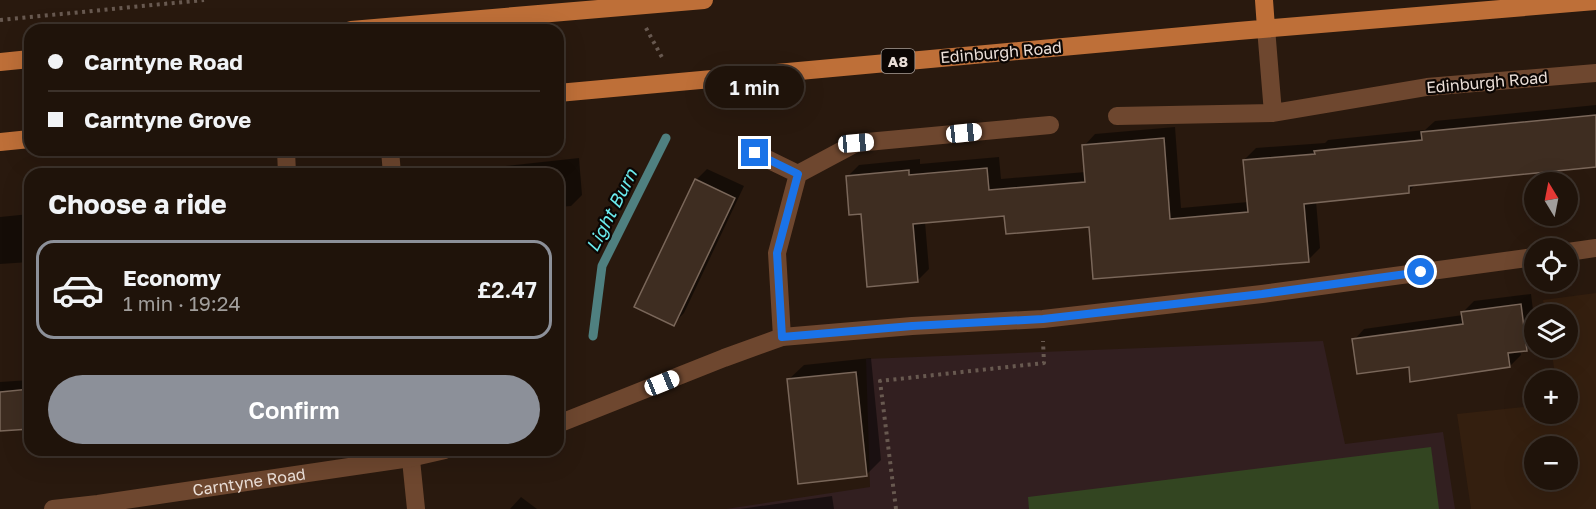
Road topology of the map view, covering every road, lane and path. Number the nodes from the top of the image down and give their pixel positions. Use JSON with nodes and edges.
{"nodes":[{"id":1,"x":204,"y":0,"type":"edge"},
{"id":2,"x":704,"y":0,"type":"edge"},
{"id":3,"x":1264,"y":0,"type":"edge"},
{"id":4,"x":1596,"y":1,"type":"edge"},
{"id":5,"x":634,"y":6,"type":"junction"},
{"id":6,"x":0,"y":20,"type":"edge"},
{"id":7,"x":540,"y":22,"type":"edge"},
{"id":8,"x":493,"y":24,"type":"edge"},
{"id":9,"x":1266,"y":28,"type":"junction"},
{"id":10,"x":24,"y":60,"type":"edge"},
{"id":11,"x":0,"y":62,"type":"edge"},
{"id":12,"x":1596,"y":73,"type":"edge"},
{"id":13,"x":675,"y":82,"type":"junction"},
{"id":14,"x":564,"y":92,"type":"edge"},
{"id":15,"x":1273,"y":113,"type":"junction"},
{"id":16,"x":1117,"y":116,"type":"dead end"},
{"id":17,"x":1050,"y":125,"type":"dead end"},
{"id":18,"x":24,"y":140,"type":"edge"},
{"id":19,"x":0,"y":142,"type":"edge"},
{"id":20,"x":755,"y":153,"type":"dead end"},
{"id":21,"x":798,"y":174,"type":"junction"},
{"id":22,"x":1596,"y":248,"type":"edge"},
{"id":23,"x":1578,"y":251,"type":"edge"},
{"id":24,"x":1524,"y":257,"type":"edge"},
{"id":25,"x":1043,"y":319,"type":"junction"},
{"id":26,"x":782,"y":337,"type":"junction"},
{"id":27,"x":564,"y":422,"type":"edge"},
{"id":28,"x":398,"y":456,"type":"edge"},
{"id":29,"x":410,"y":456,"type":"edge"},
{"id":30,"x":99,"y":507,"type":"edge"},
{"id":31,"x":52,"y":509,"type":"edge"},
{"id":32,"x":416,"y":509,"type":"edge"},
{"id":33,"x":896,"y":509,"type":"edge"}],
"edges":[{"from":1,"to":6,"type":"path"},
{"from":2,"to":5,"type":"main road"},
{"from":3,"to":9,"type":"main road"},
{"from":4,"to":9,"type":"main road","name":"Edinburgh Road","number":"A8"},
{"from":5,"to":7,"type":"main road"},
{"from":5,"to":13,"type":"path"},
{"from":7,"to":8,"type":"main road"},
{"from":9,"to":13,"type":"main road","name":"Edinburgh Road","number":"A8"},
{"from":9,"to":15,"type":"street"},
{"from":10,"to":11,"type":"main road"},
{"from":12,"to":15,"type":"street","name":"Edinburgh Road"},
{"from":13,"to":14,"type":"main road","name":"Edinburgh Road","number":"A8"},
{"from":15,"to":16,"type":"street","name":"Edinburgh Road"},
{"from":17,"to":21,"type":"street"},
{"from":18,"to":19,"type":"main road"},
{"from":20,"to":21,"type":"street"},
{"from":21,"to":26,"type":"street"},
{"from":22,"to":23,"type":"street"},
{"from":24,"to":25,"type":"street"},
{"from":25,"to":26,"type":"street"},
{"from":25,"to":33,"type":"path"},
{"from":26,"to":27,"type":"street"},
{"from":28,"to":30,"type":"street","name":"Carntyne Road"},
{"from":29,"to":32,"type":"street"},
{"from":30,"to":31,"type":"street","name":"Carntyne Road"}]}
